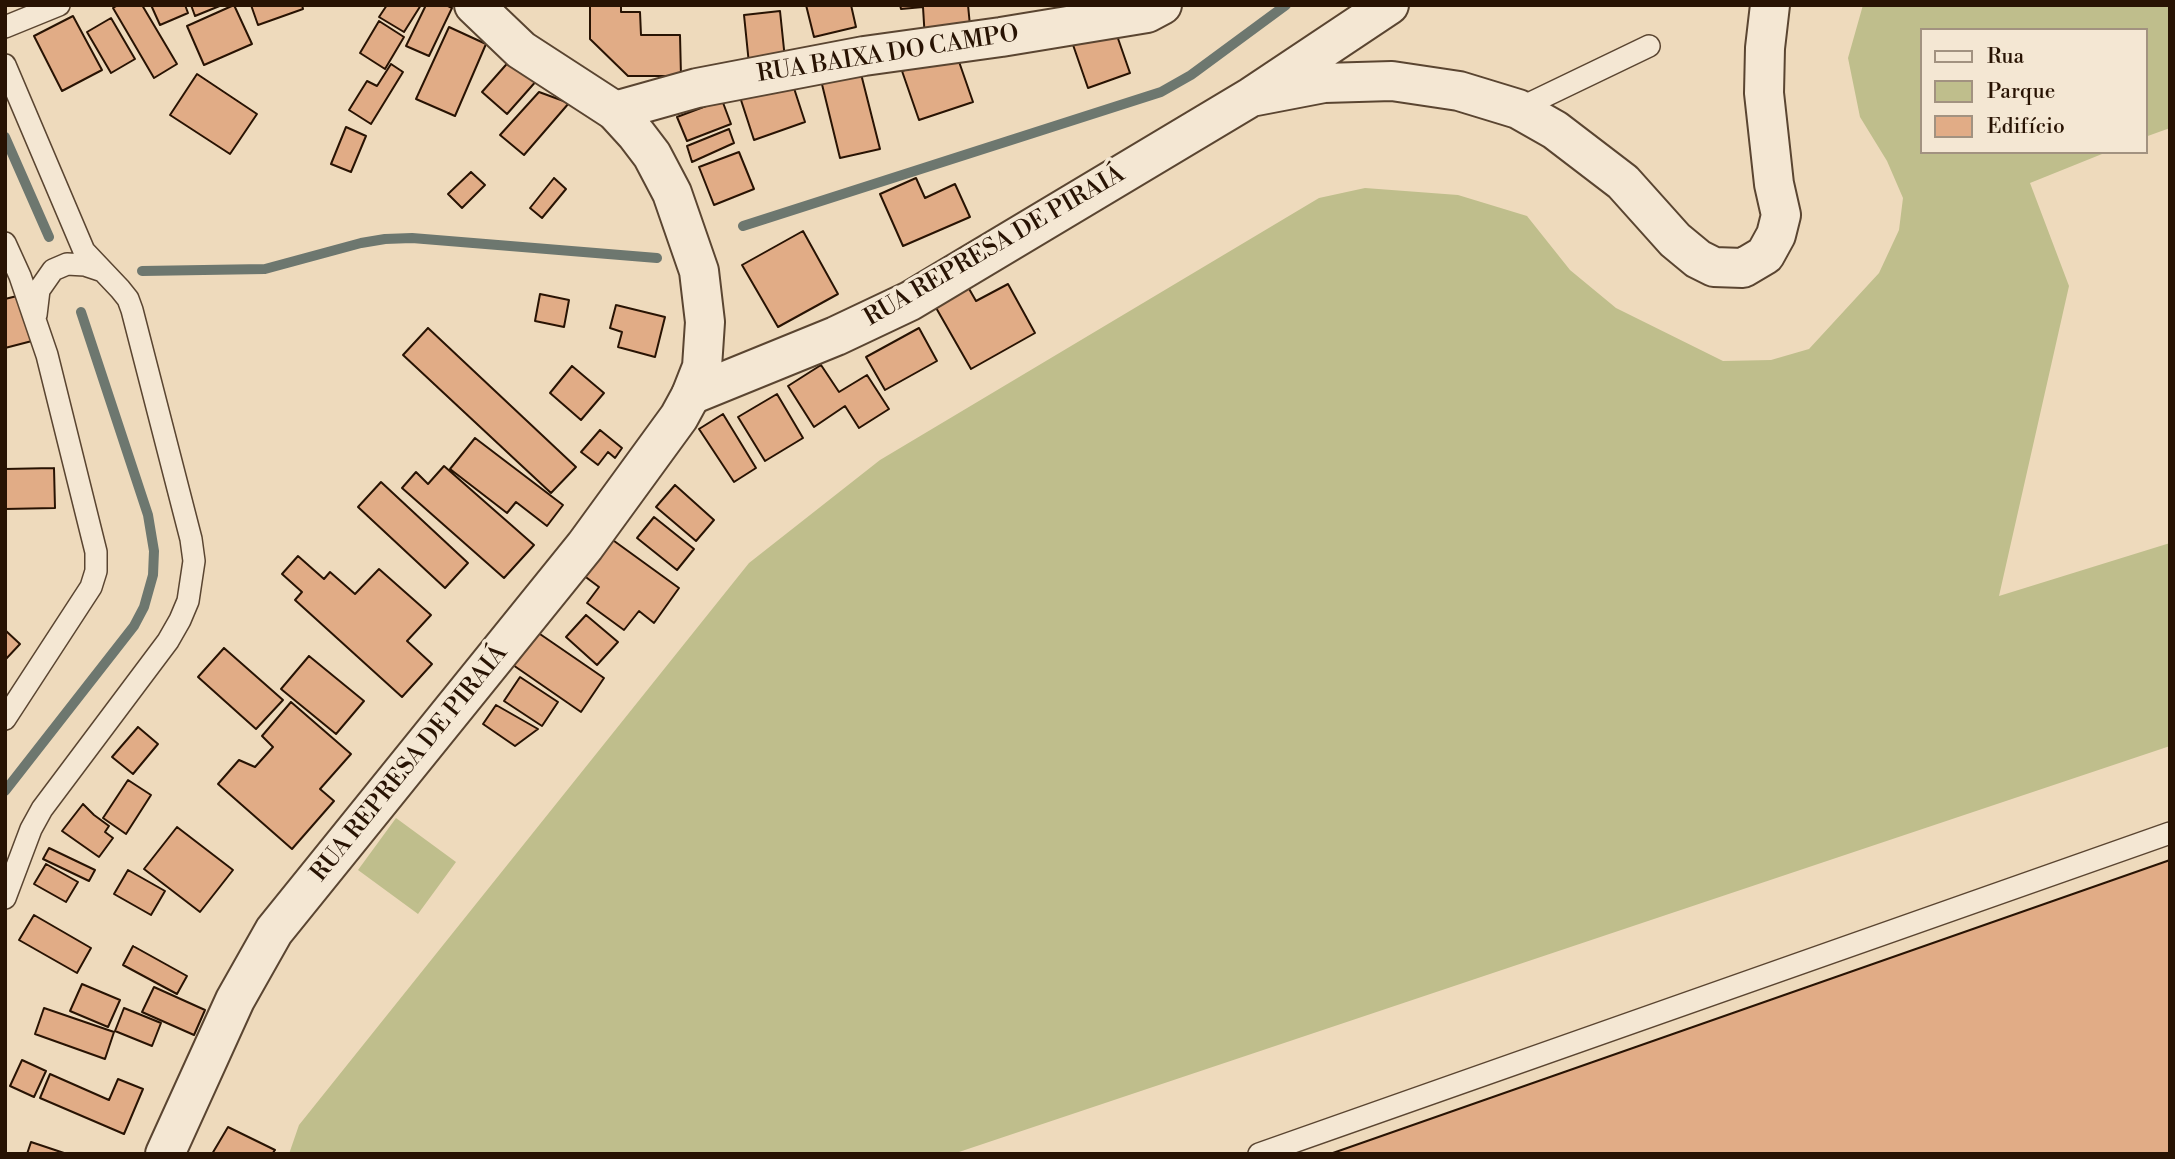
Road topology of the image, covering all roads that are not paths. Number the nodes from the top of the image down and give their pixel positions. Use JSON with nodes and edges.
{"nodes":[{"id":1,"x":59,"y":5,"type":"edge"},
{"id":2,"x":474,"y":5,"type":"edge"},
{"id":3,"x":1162,"y":5,"type":"edge"},
{"id":4,"x":1389,"y":5,"type":"edge"},
{"id":5,"x":1770,"y":5,"type":"edge"},
{"id":6,"x":5,"y":27,"type":"edge"},
{"id":7,"x":1649,"y":46,"type":"dead end"},
{"id":8,"x":5,"y":65,"type":"edge"},
{"id":9,"x":1251,"y":97,"type":"junction"},
{"id":10,"x":1518,"y":109,"type":"junction"},
{"id":11,"x":615,"y":111,"type":"junction"},
{"id":12,"x":5,"y":243,"type":"edge"},
{"id":13,"x":100,"y":270,"type":"junction"},
{"id":14,"x":36,"y":319,"type":"junction"},
{"id":15,"x":691,"y":395,"type":"junction"},
{"id":16,"x":5,"y":719,"type":"edge"},
{"id":17,"x":2170,"y":833,"type":"edge"},
{"id":18,"x":5,"y":898,"type":"edge"},
{"id":19,"x":164,"y":1154,"type":"edge"},
{"id":20,"x":1259,"y":1154,"type":"edge"}],
"edges":[{"from":1,"to":6,"type":"lane"},
{"from":2,"to":11,"type":"street","name":"RUA REPRESA DE PIRAIÁ"},
{"from":3,"to":11,"type":"street","name":"RUA BAIXA DO CAMPO"},
{"from":4,"to":9,"type":"street","name":"RUA REPRESA DE PIRAIÁ"},
{"from":5,"to":10,"type":"street","name":"RUA REPRESA DE PIRAIÁ"},
{"from":7,"to":10,"type":"lane"},
{"from":8,"to":13,"type":"lane"},
{"from":9,"to":10,"type":"street","name":"RUA REPRESA DE PIRAIÁ"},
{"from":9,"to":15,"type":"street","name":"RUA REPRESA DE PIRAIÁ"},
{"from":11,"to":15,"type":"street","name":"RUA REPRESA DE PIRAIÁ"},
{"from":12,"to":14,"type":"lane"},
{"from":13,"to":14,"type":"lane"},
{"from":13,"to":18,"type":"lane"},
{"from":14,"to":16,"type":"lane"},
{"from":15,"to":19,"type":"street","name":"RUA REPRESA DE PIRAIÁ"},
{"from":17,"to":20,"type":"lane"}]}
